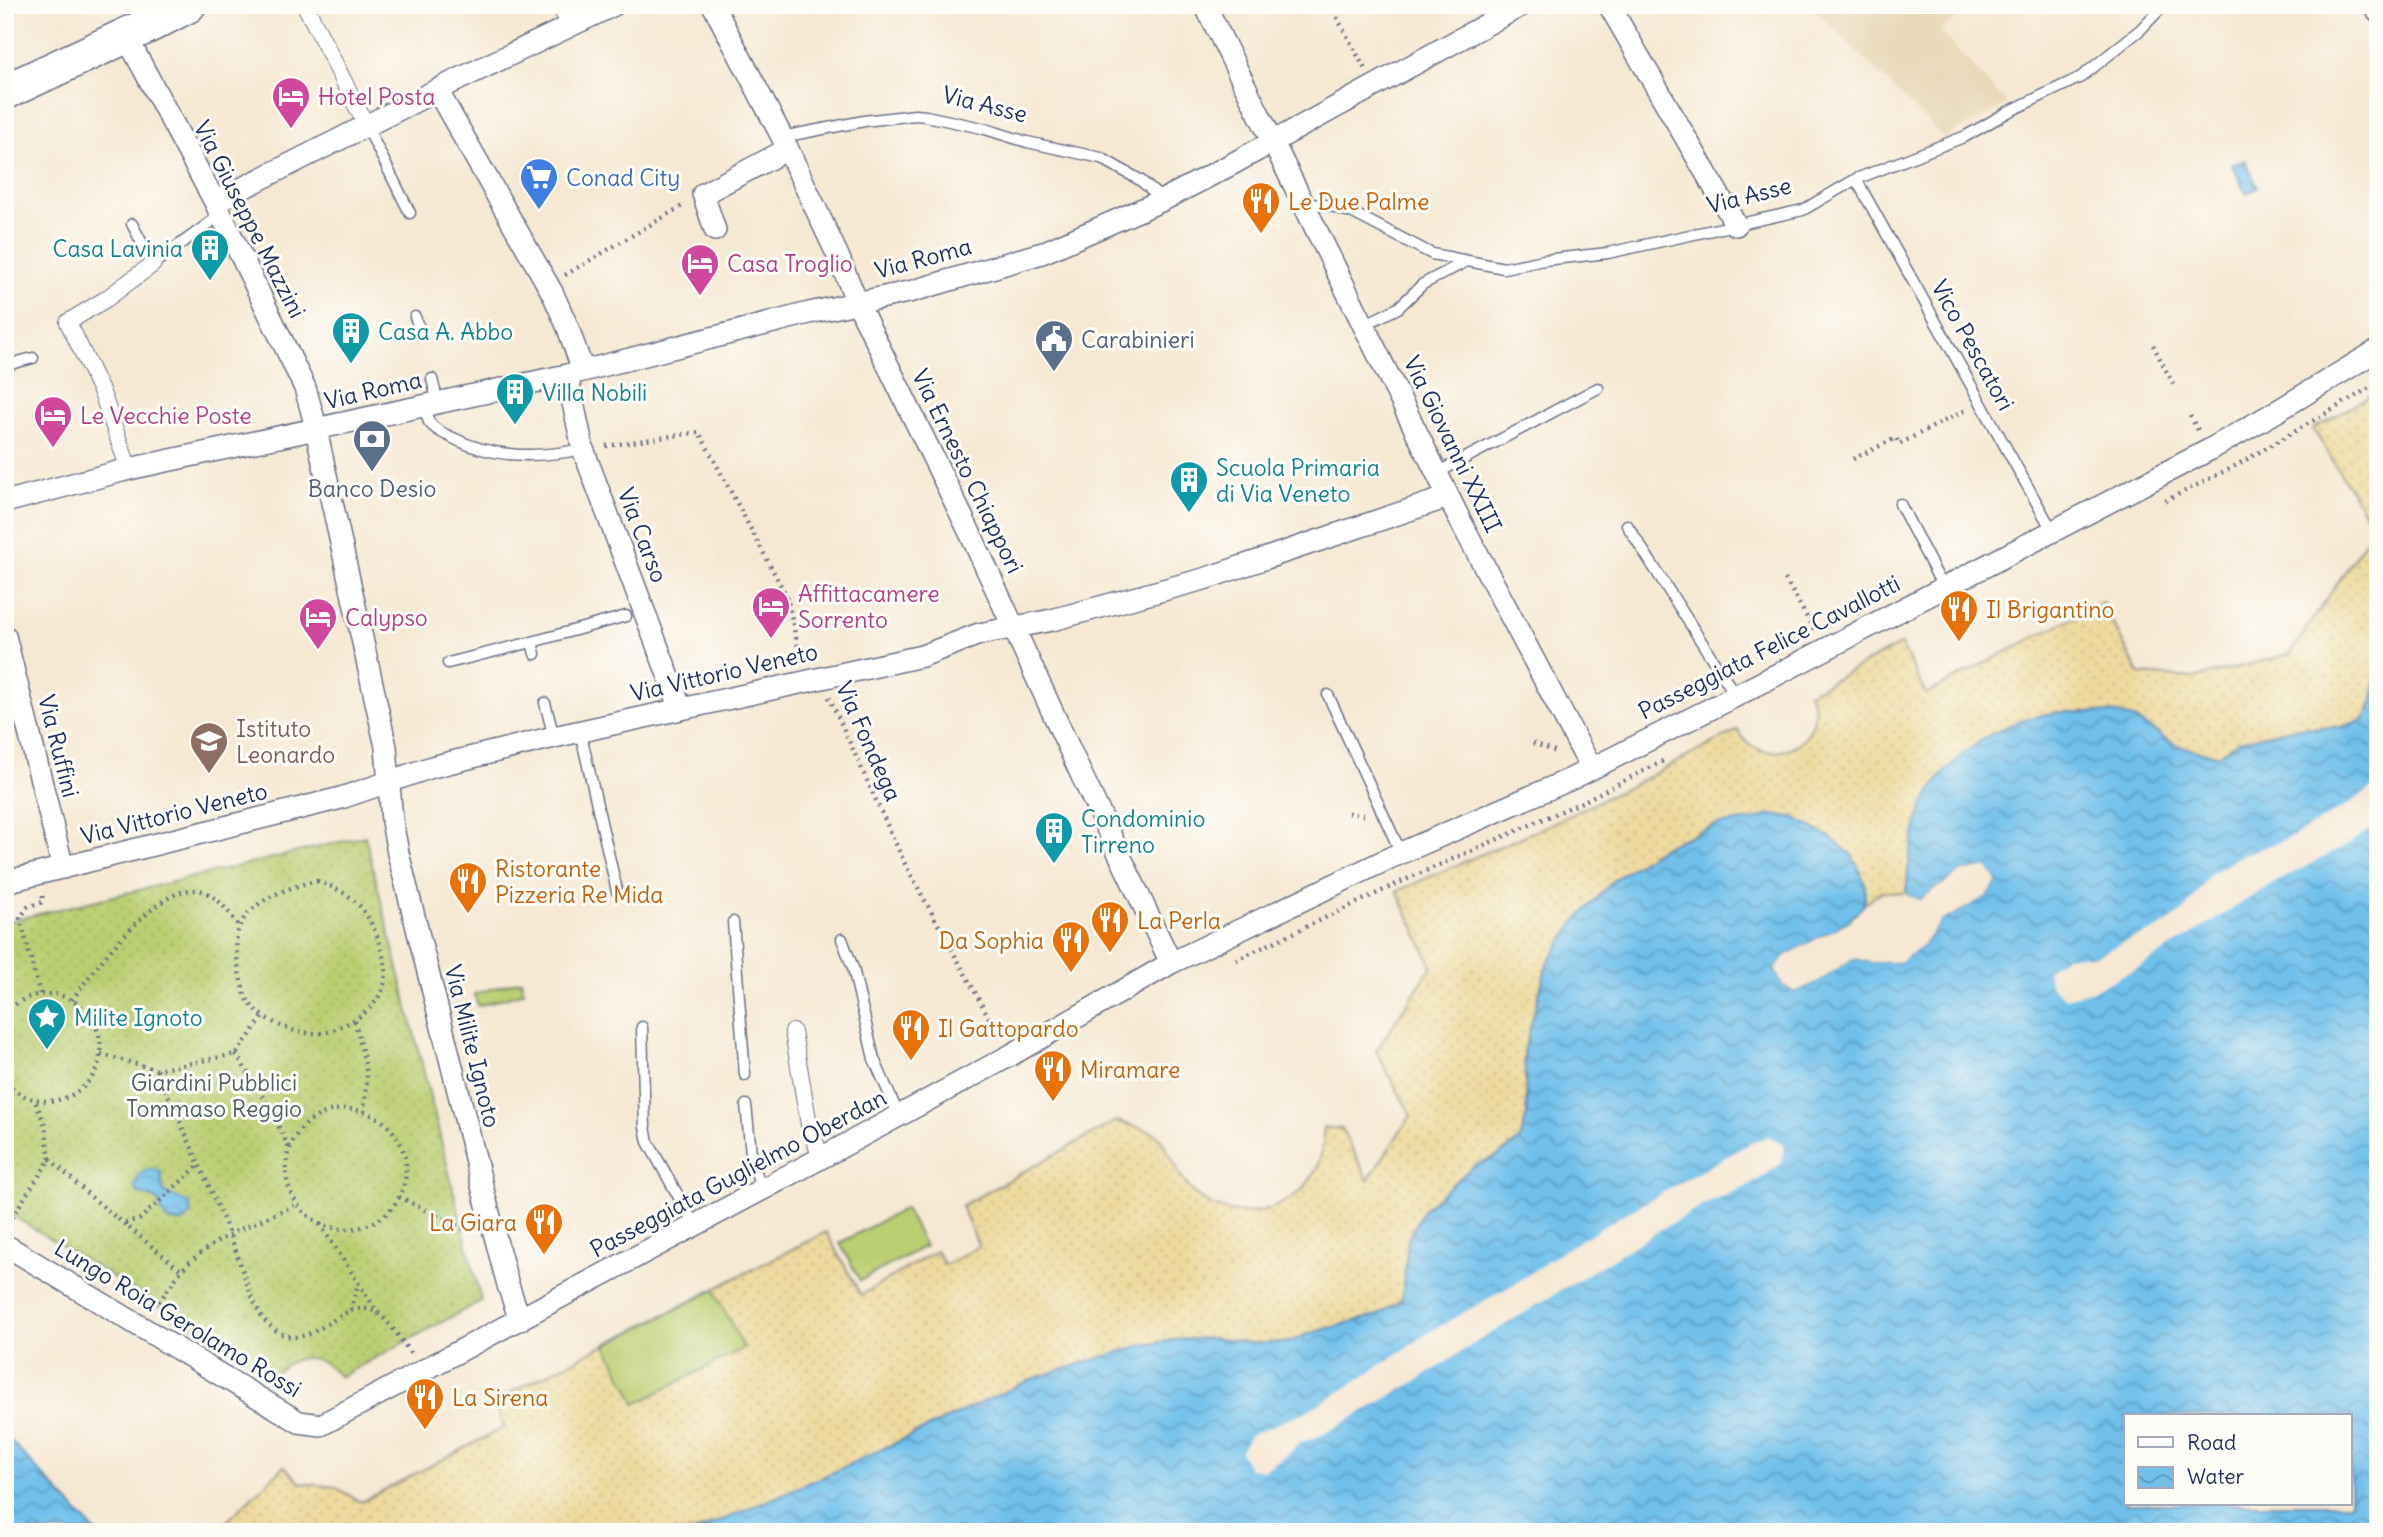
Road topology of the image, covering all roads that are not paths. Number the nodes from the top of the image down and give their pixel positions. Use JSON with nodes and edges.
{"nodes":[{"id":1,"x":188,"y":5,"type":"edge"},
{"id":2,"x":559,"y":5,"type":"edge"},
{"id":3,"x":614,"y":5,"type":"edge"},
{"id":4,"x":713,"y":5,"type":"edge"},
{"id":5,"x":1205,"y":5,"type":"edge"},
{"id":6,"x":1522,"y":5,"type":"edge"},
{"id":7,"x":1609,"y":5,"type":"edge"},
{"id":8,"x":2164,"y":5,"type":"edge"},
{"id":9,"x":2373,"y":5,"type":"edge"},
{"id":10,"x":307,"y":9,"type":"dead end"},
{"id":11,"x":2378,"y":12,"type":"edge"},
{"id":12,"x":570,"y":25,"type":"junction"},
{"id":13,"x":126,"y":36,"type":"junction"},
{"id":14,"x":438,"y":90,"type":"junction"},
{"id":15,"x":5,"y":92,"type":"edge"},
{"id":16,"x":367,"y":127,"type":"junction"},
{"id":17,"x":1273,"y":141,"type":"junction"},
{"id":18,"x":785,"y":143,"type":"junction"},
{"id":19,"x":1856,"y":178,"type":"junction"},
{"id":20,"x":1163,"y":200,"type":"junction"},
{"id":21,"x":1304,"y":204,"type":"junction"},
{"id":22,"x":218,"y":208,"type":"junction"},
{"id":23,"x":410,"y":213,"type":"dead end"},
{"id":24,"x":132,"y":224,"type":"dead end"},
{"id":25,"x":1737,"y":225,"type":"junction"},
{"id":26,"x":715,"y":230,"type":"dead end"},
{"id":27,"x":1465,"y":262,"type":"junction"},
{"id":28,"x":153,"y":264,"type":"junction"},
{"id":29,"x":857,"y":302,"type":"junction"},
{"id":30,"x":415,"y":317,"type":"dead end"},
{"id":31,"x":1364,"y":325,"type":"junction"},
{"id":32,"x":419,"y":330,"type":"dead end"},
{"id":33,"x":2378,"y":350,"type":"edge"},
{"id":34,"x":33,"y":358,"type":"dead end"},
{"id":35,"x":14,"y":363,"type":"dead end"},
{"id":36,"x":575,"y":373,"type":"junction"},
{"id":37,"x":432,"y":379,"type":"dead end"},
{"id":38,"x":1598,"y":388,"type":"dead end"},
{"id":39,"x":432,"y":404,"type":"junction"},
{"id":40,"x":316,"y":430,"type":"junction"},
{"id":41,"x":583,"y":449,"type":"junction"},
{"id":42,"x":129,"y":469,"type":"junction"},
{"id":43,"x":1437,"y":473,"type":"junction"},
{"id":44,"x":1448,"y":497,"type":"junction"},
{"id":45,"x":5,"y":502,"type":"edge"},
{"id":46,"x":1899,"y":504,"type":"dead end"},
{"id":47,"x":1627,"y":525,"type":"dead end"},
{"id":48,"x":2053,"y":532,"type":"junction"},
{"id":49,"x":1943,"y":587,"type":"junction"},
{"id":50,"x":626,"y":616,"type":"dead end"},
{"id":51,"x":1013,"y":627,"type":"junction"},
{"id":52,"x":5,"y":636,"type":"edge"},
{"id":53,"x":449,"y":663,"type":"dead end"},
{"id":54,"x":1328,"y":695,"type":"dead end"},
{"id":55,"x":1736,"y":696,"type":"junction"},
{"id":56,"x":545,"y":703,"type":"dead end"},
{"id":57,"x":681,"y":709,"type":"junction"},
{"id":58,"x":580,"y":731,"type":"junction"},
{"id":59,"x":554,"y":737,"type":"junction"},
{"id":60,"x":1591,"y":768,"type":"junction"},
{"id":61,"x":389,"y":782,"type":"junction"},
{"id":62,"x":1401,"y":853,"type":"junction"},
{"id":63,"x":63,"y":868,"type":"junction"},
{"id":64,"x":5,"y":882,"type":"edge"},
{"id":65,"x":617,"y":891,"type":"dead end"},
{"id":66,"x":733,"y":922,"type":"dead end"},
{"id":67,"x":842,"y":939,"type":"dead end"},
{"id":68,"x":1171,"y":963,"type":"junction"},
{"id":69,"x":642,"y":1027,"type":"dead end"},
{"id":70,"x":793,"y":1032,"type":"dead end"},
{"id":71,"x":745,"y":1074,"type":"dead end"},
{"id":72,"x":746,"y":1105,"type":"dead end"},
{"id":73,"x":899,"y":1116,"type":"junction"},
{"id":74,"x":821,"y":1158,"type":"junction"},
{"id":75,"x":761,"y":1190,"type":"junction"},
{"id":76,"x":695,"y":1226,"type":"junction"},
{"id":77,"x":5,"y":1245,"type":"edge"},
{"id":78,"x":520,"y":1320,"type":"junction"},
{"id":79,"x":326,"y":1423,"type":"joint"}],
"edges":[{"from":1,"to":13,"type":"main road"},
{"from":2,"to":12,"type":"street"},
{"from":3,"to":12,"type":"street"},
{"from":4,"to":18,"type":"street","name":"Via Ernesto Chiappori"},
{"from":5,"to":17,"type":"street","name":"Via Giovanni XXIII"},
{"from":6,"to":17,"type":"street","name":"Via Roma"},
{"from":7,"to":25,"type":"street"},
{"from":8,"to":19,"type":"lane","name":"Via Asse"},
{"from":9,"to":11,"type":"street"},
{"from":10,"to":16,"type":"street"},
{"from":12,"to":14,"type":"street"},
{"from":13,"to":15,"type":"main road"},
{"from":13,"to":22,"type":"street","name":"Via Giuseppe Mazzini"},
{"from":14,"to":16,"type":"street"},
{"from":14,"to":36,"type":"street","name":"Via Carso"},
{"from":16,"to":22,"type":"street"},
{"from":16,"to":23,"type":"lane"},
{"from":17,"to":20,"type":"street","name":"Via Roma"},
{"from":17,"to":21,"type":"street","name":"Via Giovanni XXIII"},
{"from":18,"to":20,"type":"lane","name":"Via Asse"},
{"from":18,"to":26,"type":"street","name":"Via Asse"},
{"from":18,"to":29,"type":"street","name":"Via Ernesto Chiappori"},
{"from":19,"to":25,"type":"lane","name":"Via Asse"},
{"from":19,"to":48,"type":"lane","name":"Vico Pescatori"},
{"from":20,"to":29,"type":"street","name":"Via Roma"},
{"from":21,"to":27,"type":"lane","name":"Via Asse"},
{"from":21,"to":31,"type":"street","name":"Via Giovanni XXIII"},
{"from":22,"to":28,"type":"lane"},
{"from":22,"to":40,"type":"street","name":"Via Giuseppe Mazzini"},
{"from":24,"to":28,"type":"lane"},
{"from":25,"to":27,"type":"lane","name":"Via Asse"},
{"from":27,"to":31,"type":"lane"},
{"from":28,"to":42,"type":"street"},
{"from":29,"to":36,"type":"street","name":"Via Roma"},
{"from":29,"to":51,"type":"street","name":"Via Ernesto Chiappori"},
{"from":30,"to":32,"type":"lane"},
{"from":31,"to":43,"type":"street","name":"Via Giovanni XXIII"},
{"from":33,"to":48,"type":"street","name":"Passeggiata Felice Cavallotti"},
{"from":34,"to":35,"type":"lane"},
{"from":36,"to":39,"type":"street","name":"Via Roma"},
{"from":36,"to":41,"type":"street","name":"Via Carso"},
{"from":37,"to":39,"type":"lane"},
{"from":38,"to":43,"type":"lane"},
{"from":39,"to":40,"type":"street","name":"Via Roma"},
{"from":39,"to":41,"type":"lane"},
{"from":40,"to":42,"type":"street","name":"Via Roma"},
{"from":40,"to":61,"type":"street","name":"Via Giuseppe Mazzini"},
{"from":41,"to":57,"type":"street","name":"Via Carso"},
{"from":42,"to":45,"type":"street","name":"Via Roma"},
{"from":43,"to":44,"type":"street","name":"Via Giovanni XXIII"},
{"from":44,"to":51,"type":"street","name":"Via Vittorio Veneto"},
{"from":44,"to":60,"type":"street","name":"Via Giovanni XXIII"},
{"from":46,"to":49,"type":"lane"},
{"from":47,"to":55,"type":"lane"},
{"from":48,"to":49,"type":"street","name":"Passeggiata Felice Cavallotti"},
{"from":49,"to":55,"type":"street","name":"Passeggiata Felice Cavallotti"},
{"from":50,"to":53,"type":"lane"},
{"from":51,"to":57,"type":"street","name":"Via Vittorio Veneto"},
{"from":51,"to":68,"type":"street","name":"Via Ernesto Chiappori"},
{"from":52,"to":63,"type":"street","name":"Via Ruffini"},
{"from":54,"to":62,"type":"lane"},
{"from":55,"to":60,"type":"street","name":"Passeggiata Felice Cavallotti"},
{"from":56,"to":59,"type":"lane"},
{"from":57,"to":58,"type":"street","name":"Via Vittorio Veneto"},
{"from":58,"to":59,"type":"street","name":"Via Vittorio Veneto"},
{"from":58,"to":65,"type":"lane"},
{"from":59,"to":61,"type":"street","name":"Via Vittorio Veneto"},
{"from":60,"to":62,"type":"street","name":"Passeggiata Felice Cavallotti"},
{"from":61,"to":63,"type":"street","name":"Via Vittorio Veneto"},
{"from":61,"to":78,"type":"street","name":"Via Milite Ignoto"},
{"from":62,"to":68,"type":"street","name":"Passeggiata Felice Cavallotti"},
{"from":63,"to":64,"type":"street","name":"Via Vittorio Veneto"},
{"from":66,"to":71,"type":"lane"},
{"from":67,"to":73,"type":"lane"},
{"from":68,"to":73,"type":"street","name":"Passeggiata Guglielmo Oberdan"},
{"from":69,"to":76,"type":"lane"},
{"from":70,"to":74,"type":"street"},
{"from":72,"to":75,"type":"lane"},
{"from":73,"to":74,"type":"street","name":"Passeggiata Guglielmo Oberdan"},
{"from":74,"to":75,"type":"street","name":"Passeggiata Guglielmo Oberdan"},
{"from":75,"to":76,"type":"street","name":"Passeggiata Guglielmo Oberdan"},
{"from":76,"to":78,"type":"street","name":"Passeggiata Guglielmo Oberdan"},
{"from":77,"to":79,"type":"street","name":"Lungo Roia Gerolamo Rossi"},
{"from":78,"to":79,"type":"street","name":"Passeggiata Guglielmo Oberdan"}]}
